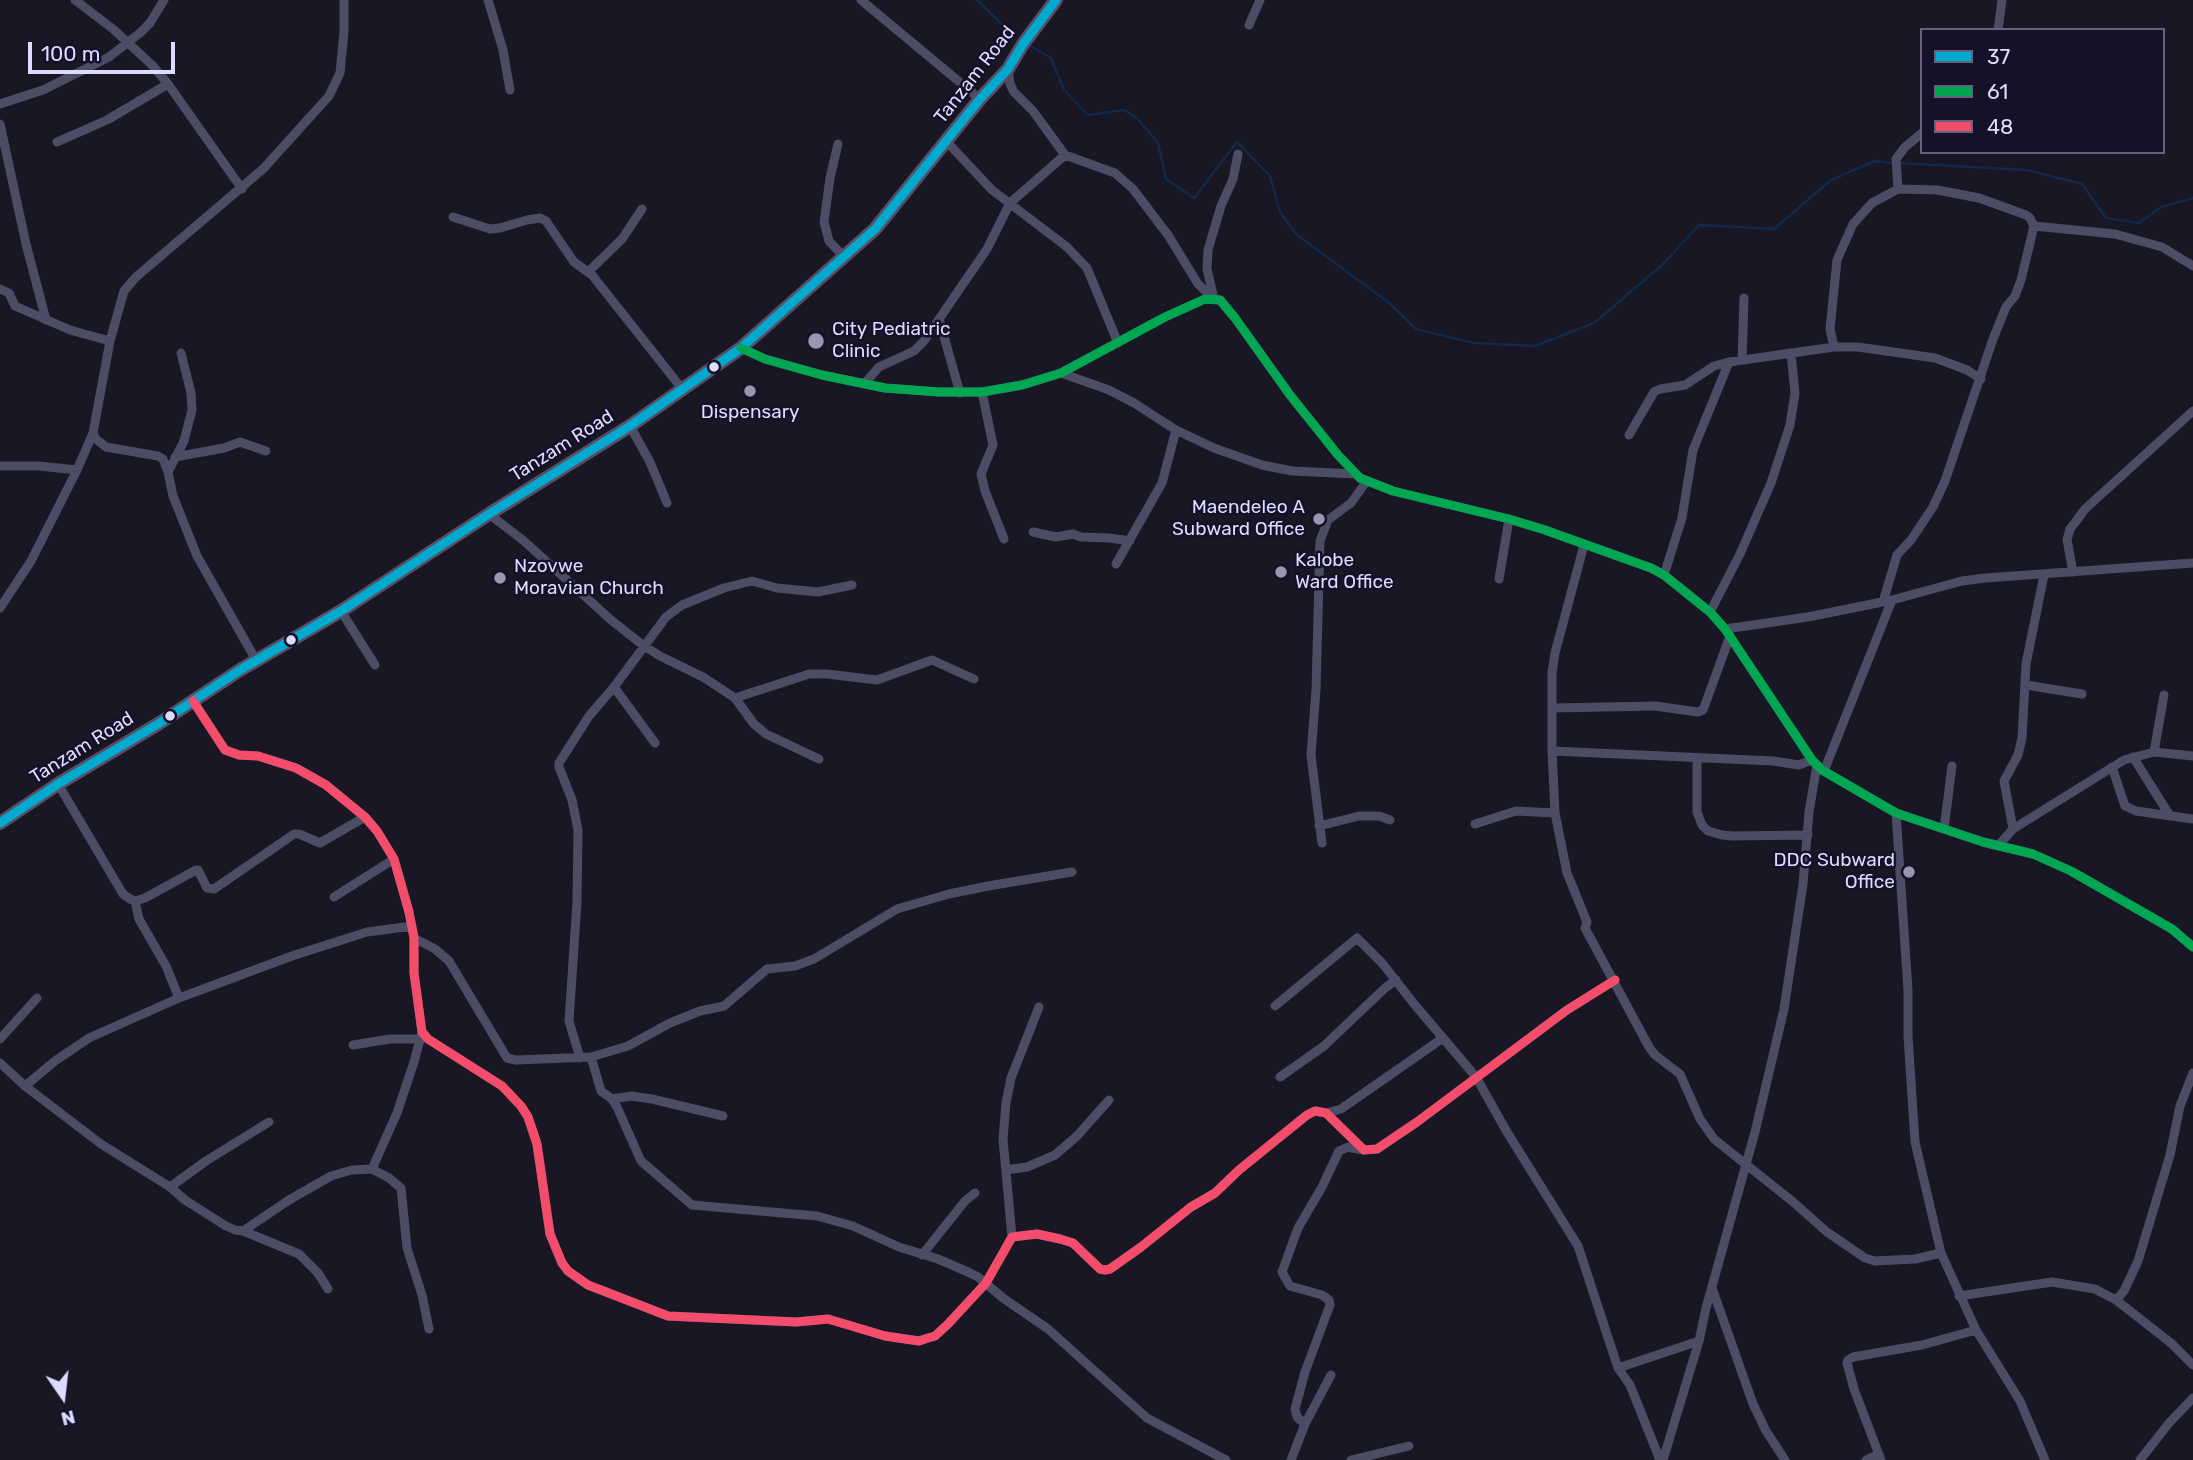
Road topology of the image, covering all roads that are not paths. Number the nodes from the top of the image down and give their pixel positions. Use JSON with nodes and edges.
{"nodes":[{"id":1,"x":75,"y":0,"type":"edge"},
{"id":2,"x":164,"y":0,"type":"edge"},
{"id":3,"x":344,"y":0,"type":"edge"},
{"id":4,"x":488,"y":0,"type":"edge"},
{"id":5,"x":861,"y":0,"type":"edge"},
{"id":6,"x":1056,"y":0,"type":"edge"},
{"id":7,"x":1260,"y":0,"type":"edge"},
{"id":8,"x":2002,"y":0,"type":"edge"},
{"id":9,"x":1249,"y":25,"type":"dead end"},
{"id":10,"x":1998,"y":28,"type":"edge"},
{"id":11,"x":128,"y":43,"type":"junction"},
{"id":12,"x":1008,"y":69,"type":"junction"},
{"id":13,"x":167,"y":84,"type":"junction"},
{"id":14,"x":510,"y":90,"type":"dead end"},
{"id":15,"x":980,"y":99,"type":"junction"},
{"id":16,"x":0,"y":104,"type":"edge"},
{"id":17,"x":0,"y":124,"type":"edge"},
{"id":18,"x":1920,"y":135,"type":"edge"},
{"id":19,"x":57,"y":142,"type":"dead end"},
{"id":20,"x":947,"y":142,"type":"junction"},
{"id":21,"x":838,"y":144,"type":"dead end"},
{"id":22,"x":1238,"y":154,"type":"dead end"},
{"id":23,"x":1065,"y":155,"type":"junction"},
{"id":24,"x":242,"y":189,"type":"junction"},
{"id":25,"x":1898,"y":189,"type":"junction"},
{"id":26,"x":1010,"y":203,"type":"junction"},
{"id":27,"x":642,"y":209,"type":"dead end"},
{"id":28,"x":453,"y":217,"type":"dead end"},
{"id":29,"x":2034,"y":226,"type":"junction"},
{"id":30,"x":844,"y":257,"type":"junction"},
{"id":31,"x":2193,"y":266,"type":"edge"},
{"id":32,"x":588,"y":272,"type":"junction"},
{"id":33,"x":0,"y":289,"type":"edge"},
{"id":34,"x":1744,"y":298,"type":"dead end"},
{"id":35,"x":1214,"y":299,"type":"junction"},
{"id":36,"x":939,"y":319,"type":"junction"},
{"id":37,"x":46,"y":320,"type":"junction"},
{"id":38,"x":110,"y":341,"type":"junction"},
{"id":39,"x":1118,"y":343,"type":"junction"},
{"id":40,"x":1834,"y":347,"type":"junction"},
{"id":41,"x":741,"y":348,"type":"junction"},
{"id":42,"x":181,"y":353,"type":"dead end"},
{"id":43,"x":1791,"y":353,"type":"junction"},
{"id":44,"x":1742,"y":360,"type":"junction"},
{"id":45,"x":1729,"y":362,"type":"junction"},
{"id":46,"x":1061,"y":373,"type":"junction"},
{"id":47,"x":1981,"y":379,"type":"junction"},
{"id":48,"x":866,"y":383,"type":"junction"},
{"id":49,"x":683,"y":390,"type":"junction"},
{"id":50,"x":982,"y":392,"type":"junction"},
{"id":51,"x":960,"y":393,"type":"junction"},
{"id":52,"x":2193,"y":411,"type":"edge"},
{"id":53,"x":630,"y":426,"type":"junction"},
{"id":54,"x":1176,"y":430,"type":"junction"},
{"id":55,"x":93,"y":433,"type":"junction"},
{"id":56,"x":1629,"y":435,"type":"dead end"},
{"id":57,"x":266,"y":451,"type":"dead end"},
{"id":58,"x":175,"y":457,"type":"junction"},
{"id":59,"x":0,"y":466,"type":"edge"},
{"id":60,"x":77,"y":470,"type":"junction"},
{"id":61,"x":168,"y":472,"type":"junction"},
{"id":62,"x":1356,"y":474,"type":"junction"},
{"id":63,"x":1366,"y":482,"type":"junction"},
{"id":64,"x":667,"y":503,"type":"dead end"},
{"id":65,"x":489,"y":514,"type":"junction"},
{"id":66,"x":1509,"y":519,"type":"junction"},
{"id":67,"x":1033,"y":533,"type":"dead end"},
{"id":68,"x":1004,"y":539,"type":"dead end"},
{"id":69,"x":1130,"y":541,"type":"junction"},
{"id":70,"x":1584,"y":545,"type":"junction"},
{"id":71,"x":2193,"y":563,"type":"edge"},
{"id":72,"x":1116,"y":564,"type":"dead end"},
{"id":73,"x":2073,"y":572,"type":"junction"},
{"id":74,"x":1664,"y":575,"type":"junction"},
{"id":75,"x":2045,"y":575,"type":"junction"},
{"id":76,"x":1499,"y":579,"type":"dead end"},
{"id":77,"x":852,"y":585,"type":"dead end"},
{"id":78,"x":1887,"y":601,"type":"junction"},
{"id":79,"x":0,"y":608,"type":"edge"},
{"id":80,"x":341,"y":611,"type":"junction"},
{"id":81,"x":1710,"y":612,"type":"junction"},
{"id":82,"x":1727,"y":633,"type":"junction"},
{"id":83,"x":644,"y":646,"type":"junction"},
{"id":84,"x":256,"y":660,"type":"junction"},
{"id":85,"x":375,"y":664,"type":"dead end"},
{"id":86,"x":974,"y":679,"type":"dead end"},
{"id":87,"x":2026,"y":685,"type":"junction"},
{"id":88,"x":614,"y":687,"type":"junction"},
{"id":89,"x":2082,"y":694,"type":"dead end"},
{"id":90,"x":2164,"y":695,"type":"dead end"},
{"id":91,"x":735,"y":698,"type":"junction"},
{"id":92,"x":193,"y":701,"type":"junction"},
{"id":93,"x":1553,"y":708,"type":"junction"},
{"id":94,"x":655,"y":743,"type":"dead end"},
{"id":95,"x":1552,"y":751,"type":"junction"},
{"id":96,"x":2154,"y":752,"type":"junction"},
{"id":97,"x":2193,"y":756,"type":"edge"},
{"id":98,"x":2133,"y":757,"type":"junction"},
{"id":99,"x":1697,"y":758,"type":"junction"},
{"id":100,"x":819,"y":759,"type":"dead end"},
{"id":101,"x":1818,"y":766,"type":"junction"},
{"id":102,"x":1952,"y":766,"type":"dead end"},
{"id":103,"x":2112,"y":767,"type":"junction"},
{"id":104,"x":58,"y":784,"type":"junction"},
{"id":105,"x":1555,"y":813,"type":"junction"},
{"id":106,"x":1896,"y":813,"type":"junction"},
{"id":107,"x":2170,"y":816,"type":"junction"},
{"id":108,"x":365,"y":817,"type":"junction"},
{"id":109,"x":2193,"y":819,"type":"edge"},
{"id":110,"x":1390,"y":820,"type":"dead end"},
{"id":111,"x":0,"y":823,"type":"edge"},
{"id":112,"x":1475,"y":824,"type":"dead end"},
{"id":113,"x":1319,"y":826,"type":"junction"},
{"id":114,"x":1944,"y":829,"type":"junction"},
{"id":115,"x":2013,"y":829,"type":"junction"},
{"id":116,"x":1808,"y":835,"type":"junction"},
{"id":117,"x":1322,"y":843,"type":"dead end"},
{"id":118,"x":1998,"y":846,"type":"junction"},
{"id":119,"x":394,"y":859,"type":"junction"},
{"id":120,"x":1072,"y":872,"type":"dead end"},
{"id":121,"x":334,"y":897,"type":"dead end"},
{"id":122,"x":135,"y":901,"type":"junction"},
{"id":123,"x":412,"y":926,"type":"junction"},
{"id":124,"x":414,"y":938,"type":"junction"},
{"id":125,"x":2193,"y":947,"type":"edge"},
{"id":126,"x":1615,"y":980,"type":"junction"},
{"id":127,"x":1396,"y":981,"type":"junction"},
{"id":128,"x":37,"y":998,"type":"dead end"},
{"id":129,"x":179,"y":998,"type":"junction"},
{"id":130,"x":1275,"y":1006,"type":"dead end"},
{"id":131,"x":1040,"y":1007,"type":"dead end"},
{"id":132,"x":422,"y":1036,"type":"junction"},
{"id":133,"x":1443,"y":1038,"type":"junction"},
{"id":134,"x":0,"y":1039,"type":"edge"},
{"id":135,"x":353,"y":1045,"type":"dead end"},
{"id":136,"x":591,"y":1057,"type":"junction"},
{"id":137,"x":580,"y":1058,"type":"junction"},
{"id":138,"x":0,"y":1063,"type":"edge"},
{"id":139,"x":2193,"y":1073,"type":"edge"},
{"id":140,"x":1280,"y":1077,"type":"dead end"},
{"id":141,"x":1476,"y":1077,"type":"junction"},
{"id":142,"x":25,"y":1086,"type":"junction"},
{"id":143,"x":612,"y":1099,"type":"junction"},
{"id":144,"x":1109,"y":1100,"type":"dead end"},
{"id":145,"x":1326,"y":1113,"type":"junction"},
{"id":146,"x":723,"y":1116,"type":"dead end"},
{"id":147,"x":269,"y":1122,"type":"dead end"},
{"id":148,"x":1364,"y":1150,"type":"junction"},
{"id":149,"x":1746,"y":1165,"type":"junction"},
{"id":150,"x":372,"y":1169,"type":"junction"},
{"id":151,"x":1006,"y":1170,"type":"junction"},
{"id":152,"x":170,"y":1187,"type":"junction"},
{"id":153,"x":975,"y":1193,"type":"dead end"},
{"id":154,"x":243,"y":1231,"type":"junction"},
{"id":155,"x":1012,"y":1237,"type":"junction"},
{"id":156,"x":1941,"y":1253,"type":"junction"},
{"id":157,"x":922,"y":1255,"type":"junction"},
{"id":158,"x":986,"y":1283,"type":"junction"},
{"id":159,"x":1712,"y":1287,"type":"junction"},
{"id":160,"x":328,"y":1289,"type":"dead end"},
{"id":161,"x":1959,"y":1296,"type":"junction"},
{"id":162,"x":2116,"y":1300,"type":"junction"},
{"id":163,"x":429,"y":1329,"type":"dead end"},
{"id":164,"x":1976,"y":1330,"type":"junction"},
{"id":165,"x":1699,"y":1341,"type":"junction"},
{"id":166,"x":2193,"y":1365,"type":"edge"},
{"id":167,"x":1618,"y":1368,"type":"junction"},
{"id":168,"x":1331,"y":1376,"type":"dead end"},
{"id":169,"x":2193,"y":1398,"type":"edge"},
{"id":170,"x":1305,"y":1424,"type":"junction"},
{"id":171,"x":1409,"y":1446,"type":"dead end"},
{"id":172,"x":1880,"y":1457,"type":"edge"},
{"id":173,"x":1226,"y":1460,"type":"edge"},
{"id":174,"x":1291,"y":1460,"type":"edge"},
{"id":175,"x":1351,"y":1460,"type":"edge"},
{"id":176,"x":1661,"y":1460,"type":"edge"},
{"id":177,"x":1785,"y":1460,"type":"edge"},
{"id":178,"x":1866,"y":1460,"type":"edge"},
{"id":179,"x":2045,"y":1460,"type":"edge"},
{"id":180,"x":2140,"y":1460,"type":"edge"}],
"edges":[{"from":1,"to":11,"type":"street"},
{"from":2,"to":11,"type":"street"},
{"from":3,"to":24,"type":"street"},
{"from":4,"to":14,"type":"street"},
{"from":5,"to":15,"type":"street"},
{"from":6,"to":12,"type":"highway","name":"Tanzam Road"},
{"from":7,"to":9,"type":"street"},
{"from":8,"to":10,"type":"street"},
{"from":11,"to":13,"type":"street"},
{"from":11,"to":16,"type":"street"},
{"from":12,"to":15,"type":"highway","name":"Tanzam Road"},
{"from":12,"to":23,"type":"street"},
{"from":13,"to":19,"type":"street"},
{"from":13,"to":24,"type":"street"},
{"from":15,"to":20,"type":"highway","name":"Tanzam Road"},
{"from":17,"to":37,"type":"street"},
{"from":18,"to":25,"type":"street"},
{"from":20,"to":26,"type":"street"},
{"from":20,"to":30,"type":"highway","name":"Tanzam Road"},
{"from":21,"to":30,"type":"street"},
{"from":22,"to":35,"type":"street"},
{"from":23,"to":26,"type":"street"},
{"from":23,"to":35,"type":"street"},
{"from":24,"to":38,"type":"street"},
{"from":25,"to":29,"type":"street"},
{"from":25,"to":40,"type":"street"},
{"from":26,"to":36,"type":"street"},
{"from":26,"to":39,"type":"street"},
{"from":27,"to":32,"type":"street"},
{"from":28,"to":32,"type":"street"},
{"from":29,"to":31,"type":"street"},
{"from":29,"to":47,"type":"street"},
{"from":30,"to":41,"type":"highway","name":"Tanzam Road"},
{"from":32,"to":49,"type":"street"},
{"from":33,"to":37,"type":"street"},
{"from":34,"to":44,"type":"street"},
{"from":35,"to":39,"type":"street"},
{"from":35,"to":62,"type":"street"},
{"from":36,"to":48,"type":"street"},
{"from":36,"to":51,"type":"street"},
{"from":37,"to":38,"type":"street"},
{"from":38,"to":55,"type":"street"},
{"from":39,"to":46,"type":"street"},
{"from":40,"to":43,"type":"street"},
{"from":40,"to":47,"type":"street"},
{"from":41,"to":48,"type":"street"},
{"from":41,"to":49,"type":"highway","name":"Tanzam Road"},
{"from":42,"to":58,"type":"street"},
{"from":43,"to":44,"type":"street"},
{"from":43,"to":81,"type":"street"},
{"from":44,"to":45,"type":"street"},
{"from":45,"to":56,"type":"street"},
{"from":45,"to":74,"type":"street"},
{"from":46,"to":50,"type":"street"},
{"from":46,"to":54,"type":"street"},
{"from":47,"to":78,"type":"street"},
{"from":48,"to":51,"type":"street"},
{"from":49,"to":53,"type":"highway","name":"Tanzam Road"},
{"from":50,"to":51,"type":"street"},
{"from":50,"to":68,"type":"street"},
{"from":52,"to":73,"type":"street"},
{"from":53,"to":64,"type":"street"},
{"from":53,"to":65,"type":"highway","name":"Tanzam Road"},
{"from":54,"to":62,"type":"street"},
{"from":54,"to":69,"type":"street"},
{"from":55,"to":60,"type":"street"},
{"from":55,"to":61,"type":"street"},
{"from":57,"to":58,"type":"street"},
{"from":58,"to":61,"type":"street"},
{"from":59,"to":60,"type":"street"},
{"from":60,"to":79,"type":"street"},
{"from":61,"to":84,"type":"street"},
{"from":62,"to":63,"type":"street"},
{"from":63,"to":66,"type":"street"},
{"from":63,"to":113,"type":"street"},
{"from":65,"to":80,"type":"highway","name":"Tanzam Road"},
{"from":65,"to":83,"type":"street"},
{"from":66,"to":70,"type":"street"},
{"from":66,"to":76,"type":"street"},
{"from":67,"to":69,"type":"street"},
{"from":69,"to":72,"type":"street"},
{"from":70,"to":74,"type":"street"},
{"from":70,"to":93,"type":"street"},
{"from":71,"to":73,"type":"street"},
{"from":73,"to":75,"type":"street"},
{"from":74,"to":81,"type":"street"},
{"from":75,"to":78,"type":"street"},
{"from":75,"to":87,"type":"street"},
{"from":77,"to":83,"type":"street"},
{"from":78,"to":82,"type":"street"},
{"from":78,"to":101,"type":"street"},
{"from":80,"to":84,"type":"highway","name":"Tanzam Road"},
{"from":80,"to":85,"type":"street"},
{"from":81,"to":82,"type":"street"},
{"from":82,"to":93,"type":"street"},
{"from":82,"to":101,"type":"street"},
{"from":83,"to":88,"type":"street"},
{"from":83,"to":91,"type":"street"},
{"from":84,"to":92,"type":"highway","name":"Tanzam Road"},
{"from":86,"to":91,"type":"street"},
{"from":87,"to":89,"type":"street"},
{"from":87,"to":115,"type":"street"},
{"from":88,"to":94,"type":"street"},
{"from":88,"to":137,"type":"street"},
{"from":90,"to":96,"type":"street"},
{"from":91,"to":100,"type":"street"},
{"from":92,"to":104,"type":"highway","name":"Tanzam Road"},
{"from":92,"to":108,"type":"street"},
{"from":93,"to":95,"type":"street"},
{"from":95,"to":99,"type":"street"},
{"from":95,"to":105,"type":"street"},
{"from":96,"to":97,"type":"street"},
{"from":96,"to":98,"type":"street"},
{"from":98,"to":103,"type":"street"},
{"from":98,"to":107,"type":"street"},
{"from":99,"to":101,"type":"street"},
{"from":99,"to":116,"type":"street"},
{"from":101,"to":106,"type":"street"},
{"from":101,"to":116,"type":"street"},
{"from":102,"to":114,"type":"street"},
{"from":103,"to":107,"type":"street"},
{"from":103,"to":115,"type":"street"},
{"from":104,"to":111,"type":"highway","name":"Tanzam Road"},
{"from":104,"to":122,"type":"street"},
{"from":105,"to":112,"type":"street"},
{"from":105,"to":126,"type":"street"},
{"from":106,"to":114,"type":"street"},
{"from":106,"to":156,"type":"street"},
{"from":107,"to":109,"type":"street"},
{"from":108,"to":119,"type":"street"},
{"from":108,"to":122,"type":"street"},
{"from":110,"to":113,"type":"street"},
{"from":113,"to":117,"type":"street"},
{"from":114,"to":118,"type":"street"},
{"from":115,"to":118,"type":"street"},
{"from":116,"to":149,"type":"street"},
{"from":118,"to":125,"type":"street"},
{"from":119,"to":121,"type":"street"},
{"from":119,"to":123,"type":"street"},
{"from":120,"to":136,"type":"street"},
{"from":122,"to":129,"type":"street"},
{"from":123,"to":124,"type":"street"},
{"from":123,"to":129,"type":"street"},
{"from":124,"to":132,"type":"street"},
{"from":124,"to":137,"type":"street"},
{"from":126,"to":141,"type":"street"},
{"from":126,"to":149,"type":"street"},
{"from":127,"to":130,"type":"street"},
{"from":127,"to":133,"type":"street"},
{"from":127,"to":140,"type":"street"},
{"from":128,"to":134,"type":"street"},
{"from":129,"to":142,"type":"street"},
{"from":131,"to":151,"type":"street"},
{"from":132,"to":135,"type":"street"},
{"from":132,"to":150,"type":"street"},
{"from":132,"to":158,"type":"street"},
{"from":133,"to":141,"type":"street"},
{"from":133,"to":145,"type":"street"},
{"from":136,"to":137,"type":"street"},
{"from":136,"to":143,"type":"street"},
{"from":138,"to":142,"type":"street"},
{"from":139,"to":162,"type":"street"},
{"from":141,"to":148,"type":"street"},
{"from":141,"to":167,"type":"street"},
{"from":142,"to":152,"type":"street"},
{"from":143,"to":146,"type":"street"},
{"from":143,"to":157,"type":"street"},
{"from":144,"to":151,"type":"street"},
{"from":145,"to":148,"type":"street"},
{"from":145,"to":155,"type":"street"},
{"from":147,"to":152,"type":"street"},
{"from":148,"to":170,"type":"street"},
{"from":149,"to":156,"type":"street"},
{"from":149,"to":159,"type":"street"},
{"from":150,"to":154,"type":"street"},
{"from":150,"to":163,"type":"street"},
{"from":151,"to":155,"type":"street"},
{"from":152,"to":154,"type":"street"},
{"from":153,"to":157,"type":"street"},
{"from":154,"to":160,"type":"street"},
{"from":155,"to":158,"type":"street"},
{"from":156,"to":161,"type":"street"},
{"from":157,"to":158,"type":"street"},
{"from":158,"to":173,"type":"street"},
{"from":159,"to":165,"type":"street"},
{"from":159,"to":177,"type":"street"},
{"from":161,"to":162,"type":"street"},
{"from":161,"to":164,"type":"street"},
{"from":162,"to":166,"type":"street"},
{"from":164,"to":172,"type":"street"},
{"from":164,"to":179,"type":"street"},
{"from":165,"to":167,"type":"street"},
{"from":165,"to":176,"type":"street"},
{"from":167,"to":176,"type":"street"},
{"from":168,"to":170,"type":"street"},
{"from":169,"to":180,"type":"street"},
{"from":170,"to":174,"type":"street"},
{"from":171,"to":175,"type":"street"},
{"from":172,"to":178,"type":"street"}]}
